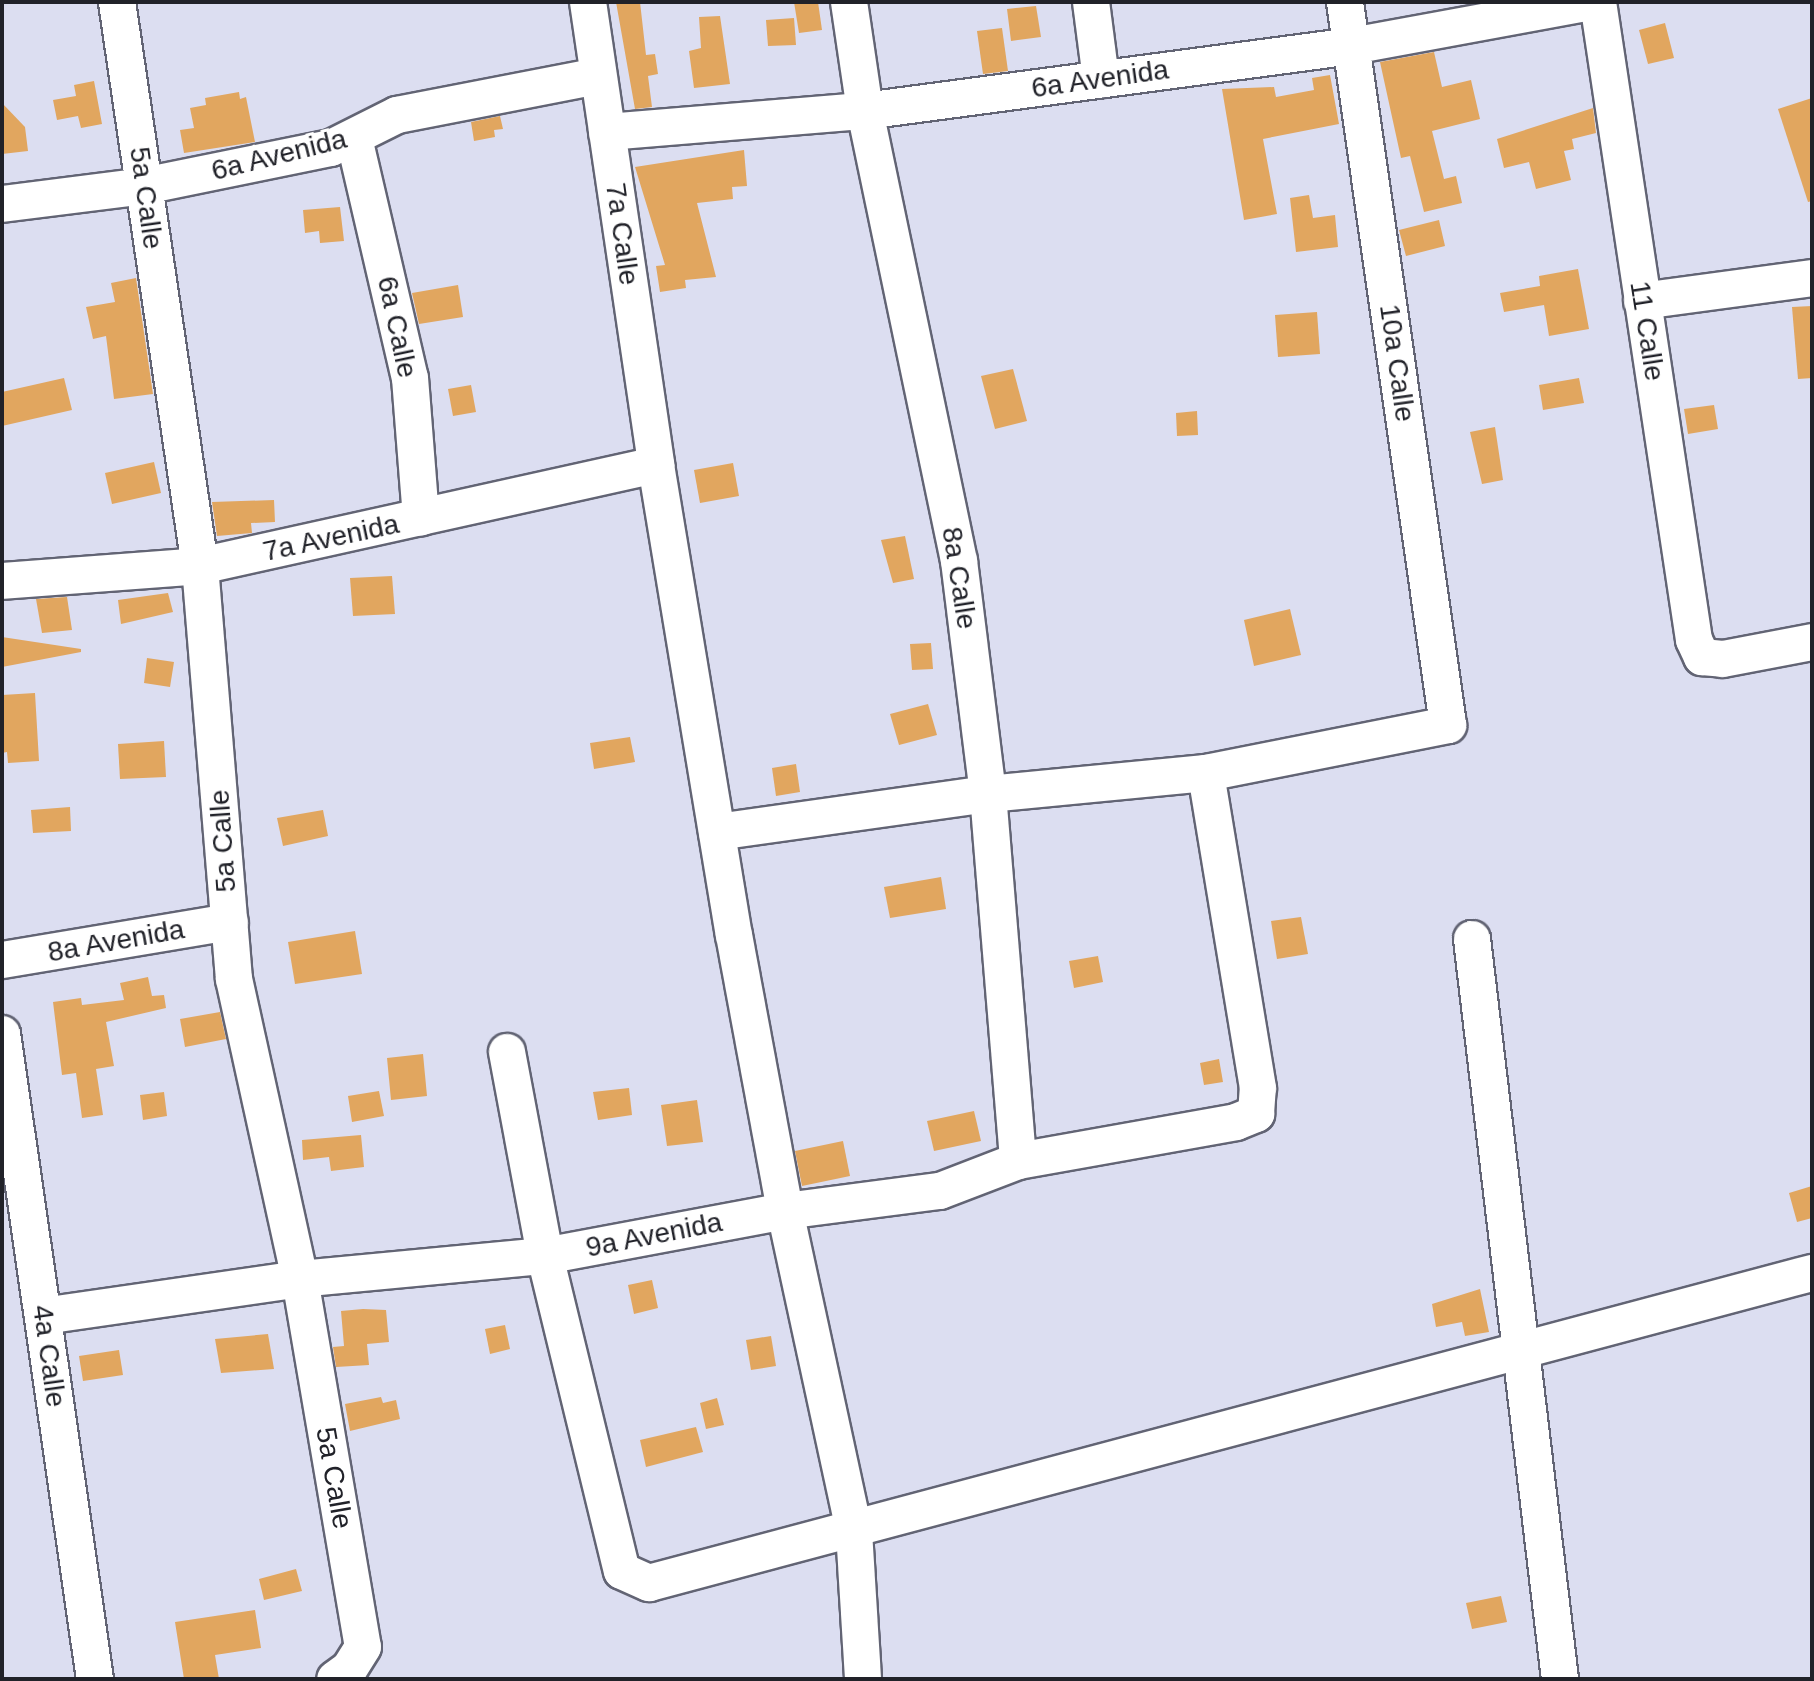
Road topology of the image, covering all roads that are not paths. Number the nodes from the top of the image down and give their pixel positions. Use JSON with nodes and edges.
{"nodes":[{"id":1,"x":117,"y":2,"type":"edge"},
{"id":2,"x":588,"y":2,"type":"edge"},
{"id":3,"x":849,"y":2,"type":"edge"},
{"id":4,"x":1091,"y":2,"type":"edge"},
{"id":5,"x":1345,"y":2,"type":"edge"},
{"id":6,"x":1591,"y":2,"type":"edge"},
{"id":7,"x":1598,"y":2,"type":"edge"},
{"id":8,"x":1352,"y":46,"type":"junction"},
{"id":9,"x":597,"y":76,"type":"junction"},
{"id":10,"x":1101,"y":79,"type":"junction"},
{"id":11,"x":865,"y":111,"type":"junction"},
{"id":12,"x":607,"y":132,"type":"junction"},
{"id":13,"x":354,"y":138,"type":"junction"},
{"id":14,"x":144,"y":186,"type":"junction"},
{"id":15,"x":2,"y":204,"type":"edge"},
{"id":16,"x":1812,"y":278,"type":"edge"},
{"id":17,"x":1642,"y":301,"type":"junction"},
{"id":18,"x":656,"y":465,"type":"junction"},
{"id":19,"x":421,"y":518,"type":"junction"},
{"id":20,"x":200,"y":566,"type":"junction"},
{"id":21,"x":2,"y":581,"type":"edge"},
{"id":22,"x":1812,"y":642,"type":"edge"},
{"id":23,"x":1206,"y":773,"type":"junction"},
{"id":24,"x":988,"y":794,"type":"junction"},
{"id":25,"x":717,"y":832,"type":"junction"},
{"id":26,"x":230,"y":922,"type":"junction"},
{"id":27,"x":1472,"y":939,"type":"dead end"},
{"id":28,"x":2,"y":960,"type":"edge"},
{"id":29,"x":2,"y":1034,"type":"edge"},
{"id":30,"x":507,"y":1052,"type":"dead end"},
{"id":31,"x":1018,"y":1161,"type":"junction"},
{"id":32,"x":785,"y":1211,"type":"junction"},
{"id":33,"x":545,"y":1256,"type":"junction"},
{"id":34,"x":1812,"y":1273,"type":"edge"},
{"id":35,"x":300,"y":1279,"type":"junction"},
{"id":36,"x":43,"y":1316,"type":"junction"},
{"id":37,"x":1520,"y":1350,"type":"junction"},
{"id":38,"x":854,"y":1531,"type":"junction"},
{"id":39,"x":342,"y":1674,"type":"edge"},
{"id":40,"x":95,"y":1679,"type":"edge"},
{"id":41,"x":863,"y":1679,"type":"edge"},
{"id":42,"x":1560,"y":1679,"type":"edge"}],
"edges":[{"from":1,"to":14,"type":"street","name":"5a Calle"},
{"from":2,"to":9,"type":"street","name":"7a Calle"},
{"from":3,"to":11,"type":"street","name":"8a Calle"},
{"from":4,"to":10,"type":"street"},
{"from":5,"to":8,"type":"street","name":"10a Calle"},
{"from":6,"to":8,"type":"street","name":"6a Avenida"},
{"from":7,"to":17,"type":"street","name":"11 Calle"},
{"from":8,"to":10,"type":"street","name":"6a Avenida"},
{"from":8,"to":23,"type":"street","name":"10a Calle"},
{"from":9,"to":12,"type":"street","name":"7a Calle"},
{"from":9,"to":13,"type":"street","name":"6a Avenida"},
{"from":10,"to":11,"type":"street","name":"6a Avenida"},
{"from":11,"to":12,"type":"street","name":"6a Avenida"},
{"from":11,"to":24,"type":"street","name":"8a Calle"},
{"from":12,"to":18,"type":"street","name":"7a Calle"},
{"from":13,"to":14,"type":"street","name":"6a Avenida"},
{"from":13,"to":19,"type":"street","name":"6a Calle"},
{"from":14,"to":15,"type":"street","name":"6a Avenida"},
{"from":14,"to":20,"type":"street","name":"5a Calle"},
{"from":16,"to":17,"type":"street"},
{"from":17,"to":22,"type":"street","name":"11 Calle"},
{"from":18,"to":19,"type":"street","name":"7a Avenida"},
{"from":18,"to":25,"type":"street","name":"7a Calle"},
{"from":19,"to":20,"type":"street","name":"7a Avenida"},
{"from":20,"to":21,"type":"street","name":"7a Avenida"},
{"from":20,"to":26,"type":"street","name":"5a Calle"},
{"from":23,"to":24,"type":"street"},
{"from":23,"to":31,"type":"street","name":"9a Avenida"},
{"from":24,"to":25,"type":"street"},
{"from":24,"to":31,"type":"street","name":"8a Calle"},
{"from":25,"to":32,"type":"street","name":"7a Calle"},
{"from":26,"to":28,"type":"street","name":"8a Avenida"},
{"from":26,"to":35,"type":"street","name":"5a Calle"},
{"from":27,"to":37,"type":"street"},
{"from":29,"to":36,"type":"street","name":"4a Calle"},
{"from":30,"to":33,"type":"street"},
{"from":31,"to":32,"type":"street","name":"9a Avenida"},
{"from":32,"to":33,"type":"street","name":"9a Avenida"},
{"from":32,"to":38,"type":"street","name":"7a Calle"},
{"from":33,"to":35,"type":"street","name":"9a Avenida"},
{"from":33,"to":38,"type":"street"},
{"from":34,"to":37,"type":"street"},
{"from":35,"to":36,"type":"street","name":"9a Avenida"},
{"from":35,"to":39,"type":"street","name":"5a Calle"},
{"from":36,"to":40,"type":"street","name":"4a Calle"},
{"from":37,"to":38,"type":"street"},
{"from":37,"to":42,"type":"street"},
{"from":38,"to":41,"type":"street","name":"7a Calle"}]}
